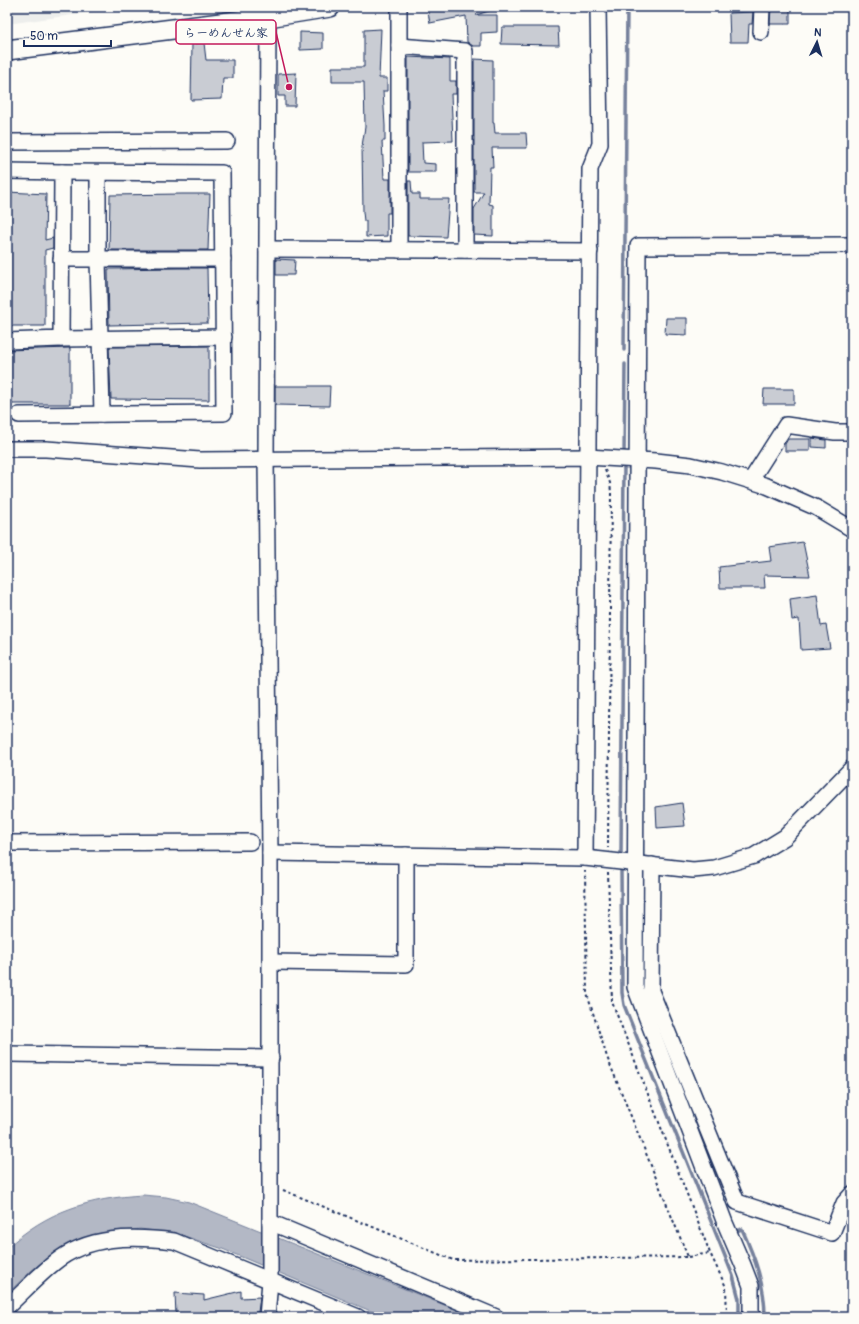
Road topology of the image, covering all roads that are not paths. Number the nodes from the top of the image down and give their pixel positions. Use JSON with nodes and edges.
{"nodes":[{"id":1,"x":330,"y":7,"type":"edge"},
{"id":2,"x":399,"y":7,"type":"edge"},
{"id":3,"x":598,"y":7,"type":"edge"},
{"id":4,"x":762,"y":7,"type":"edge"},
{"id":5,"x":245,"y":14,"type":"edge"},
{"id":6,"x":268,"y":17,"type":"junction"},
{"id":7,"x":761,"y":32,"type":"dead end"},
{"id":8,"x":399,"y":46,"type":"junction"},
{"id":9,"x":7,"y":50,"type":"edge"},
{"id":10,"x":227,"y":141,"type":"dead end"},
{"id":11,"x":7,"y":142,"type":"edge"},
{"id":12,"x":7,"y":171,"type":"edge"},
{"id":13,"x":62,"y":172,"type":"junction"},
{"id":14,"x":98,"y":173,"type":"junction"},
{"id":15,"x":852,"y":245,"type":"edge"},
{"id":16,"x":267,"y":249,"type":"junction"},
{"id":17,"x":400,"y":250,"type":"junction"},
{"id":18,"x":465,"y":250,"type":"junction"},
{"id":19,"x":590,"y":251,"type":"junction"},
{"id":20,"x":61,"y":259,"type":"junction"},
{"id":21,"x":223,"y":259,"type":"junction"},
{"id":22,"x":98,"y":260,"type":"junction"},
{"id":23,"x":224,"y":337,"type":"junction"},
{"id":24,"x":60,"y":339,"type":"junction"},
{"id":25,"x":101,"y":339,"type":"junction"},
{"id":26,"x":7,"y":341,"type":"edge"},
{"id":27,"x":19,"y":414,"type":"dead end"},
{"id":28,"x":102,"y":414,"type":"junction"},
{"id":29,"x":852,"y":432,"type":"edge"},
{"id":30,"x":7,"y":449,"type":"edge"},
{"id":31,"x":587,"y":457,"type":"junction"},
{"id":32,"x":266,"y":459,"type":"junction"},
{"id":33,"x":634,"y":459,"type":"junction"},
{"id":34,"x":751,"y":480,"type":"junction"},
{"id":35,"x":852,"y":529,"type":"edge"},
{"id":36,"x":852,"y":768,"type":"edge"},
{"id":37,"x":250,"y":842,"type":"dead end"},
{"id":38,"x":7,"y":843,"type":"edge"},
{"id":39,"x":270,"y":853,"type":"junction"},
{"id":40,"x":406,"y":855,"type":"junction"},
{"id":41,"x":585,"y":858,"type":"junction"},
{"id":42,"x":635,"y":864,"type":"junction"},
{"id":43,"x":652,"y":865,"type":"junction"},
{"id":44,"x":270,"y":962,"type":"junction"},
{"id":45,"x":7,"y":1054,"type":"edge"},
{"id":46,"x":271,"y":1058,"type":"junction"},
{"id":47,"x":852,"y":1194,"type":"edge"},
{"id":48,"x":270,"y":1224,"type":"junction"},
{"id":49,"x":270,"y":1277,"type":"junction"},
{"id":50,"x":7,"y":1307,"type":"edge"},
{"id":51,"x":267,"y":1317,"type":"edge"},
{"id":52,"x":358,"y":1317,"type":"edge"},
{"id":53,"x":496,"y":1317,"type":"edge"},
{"id":54,"x":751,"y":1317,"type":"edge"}],
"edges":[{"from":1,"to":6,"type":"main road"},
{"from":2,"to":8,"type":"street"},
{"from":3,"to":19,"type":"street"},
{"from":4,"to":7,"type":"street"},
{"from":5,"to":6,"type":"main road"},
{"from":5,"to":9,"type":"main road"},
{"from":6,"to":16,"type":"street"},
{"from":8,"to":17,"type":"street"},
{"from":8,"to":18,"type":"street"},
{"from":10,"to":11,"type":"street"},
{"from":12,"to":13,"type":"street"},
{"from":13,"to":14,"type":"street"},
{"from":13,"to":20,"type":"street"},
{"from":14,"to":21,"type":"street"},
{"from":14,"to":22,"type":"street"},
{"from":15,"to":33,"type":"street"},
{"from":16,"to":17,"type":"street"},
{"from":16,"to":32,"type":"street"},
{"from":17,"to":18,"type":"street"},
{"from":18,"to":19,"type":"street"},
{"from":19,"to":31,"type":"street"},
{"from":20,"to":22,"type":"street"},
{"from":20,"to":24,"type":"street"},
{"from":21,"to":22,"type":"street"},
{"from":21,"to":23,"type":"street"},
{"from":22,"to":25,"type":"street"},
{"from":23,"to":25,"type":"street"},
{"from":23,"to":28,"type":"street"},
{"from":24,"to":25,"type":"street"},
{"from":24,"to":26,"type":"street"},
{"from":25,"to":28,"type":"street"},
{"from":27,"to":28,"type":"street"},
{"from":29,"to":34,"type":"street"},
{"from":30,"to":32,"type":"street"},
{"from":31,"to":32,"type":"street"},
{"from":31,"to":33,"type":"street"},
{"from":31,"to":41,"type":"street"},
{"from":32,"to":39,"type":"street"},
{"from":33,"to":34,"type":"street"},
{"from":33,"to":42,"type":"street"},
{"from":34,"to":35,"type":"street"},
{"from":36,"to":43,"type":"street"},
{"from":37,"to":38,"type":"street"},
{"from":39,"to":40,"type":"street"},
{"from":39,"to":44,"type":"street"},
{"from":40,"to":41,"type":"street"},
{"from":40,"to":44,"type":"street"},
{"from":41,"to":42,"type":"street"},
{"from":42,"to":43,"type":"street"},
{"from":42,"to":54,"type":"street"},
{"from":43,"to":47,"type":"street"},
{"from":44,"to":46,"type":"street"},
{"from":45,"to":46,"type":"street"},
{"from":46,"to":48,"type":"street"},
{"from":48,"to":49,"type":"street"},
{"from":48,"to":53,"type":"street"},
{"from":49,"to":50,"type":"street"},
{"from":49,"to":51,"type":"street"},
{"from":49,"to":52,"type":"street"}]}
